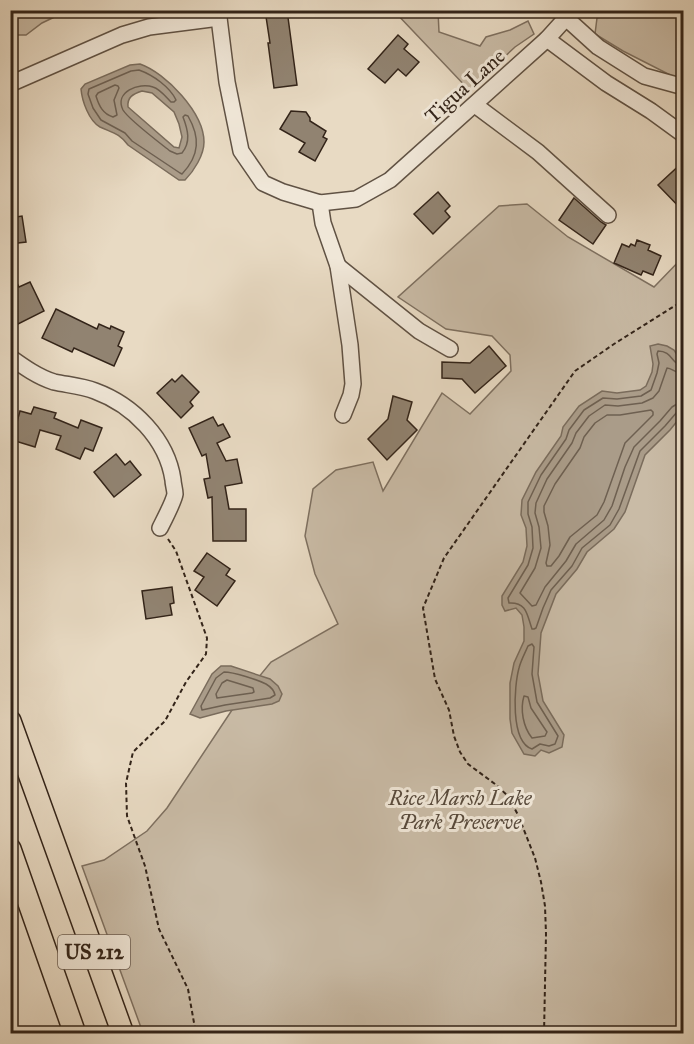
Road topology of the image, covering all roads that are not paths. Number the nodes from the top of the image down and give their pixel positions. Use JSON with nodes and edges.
{"nodes":[{"id":1,"x":218,"y":14,"type":"edge"},
{"id":2,"x":547,"y":39,"type":"junction"},
{"id":3,"x":10,"y":84,"type":"edge"},
{"id":4,"x":684,"y":87,"type":"edge"},
{"id":5,"x":475,"y":105,"type":"junction"},
{"id":6,"x":684,"y":135,"type":"edge"},
{"id":7,"x":320,"y":203,"type":"junction"},
{"id":8,"x":608,"y":215,"type":"dead end"},
{"id":9,"x":338,"y":266,"type":"junction"},
{"id":10,"x":450,"y":349,"type":"dead end"},
{"id":11,"x":10,"y":357,"type":"edge"},
{"id":12,"x":343,"y":415,"type":"dead end"},
{"id":13,"x":160,"y":528,"type":"road end"},
{"id":14,"x":10,"y":721,"type":"edge"},
{"id":15,"x":10,"y":849,"type":"edge"},
{"id":16,"x":75,"y":1034,"type":"edge"},
{"id":17,"x":123,"y":1034,"type":"edge"}],
"edges":[{"from":1,"to":3,"type":"street"},
{"from":1,"to":7,"type":"street","name":"Tigua Lane"},
{"from":2,"to":4,"type":"street","name":"Tigua Lane"},
{"from":2,"to":5,"type":"street","name":"Tigua Lane"},
{"from":2,"to":6,"type":"street"},
{"from":5,"to":7,"type":"street","name":"Tigua Lane"},
{"from":5,"to":8,"type":"street"},
{"from":7,"to":9,"type":"street"},
{"from":9,"to":10,"type":"street"},
{"from":9,"to":12,"type":"street"},
{"from":11,"to":13,"type":"street"},
{"from":14,"to":17,"type":"highway","number":"US 212"},
{"from":15,"to":16,"type":"highway","number":"US 212"}]}
